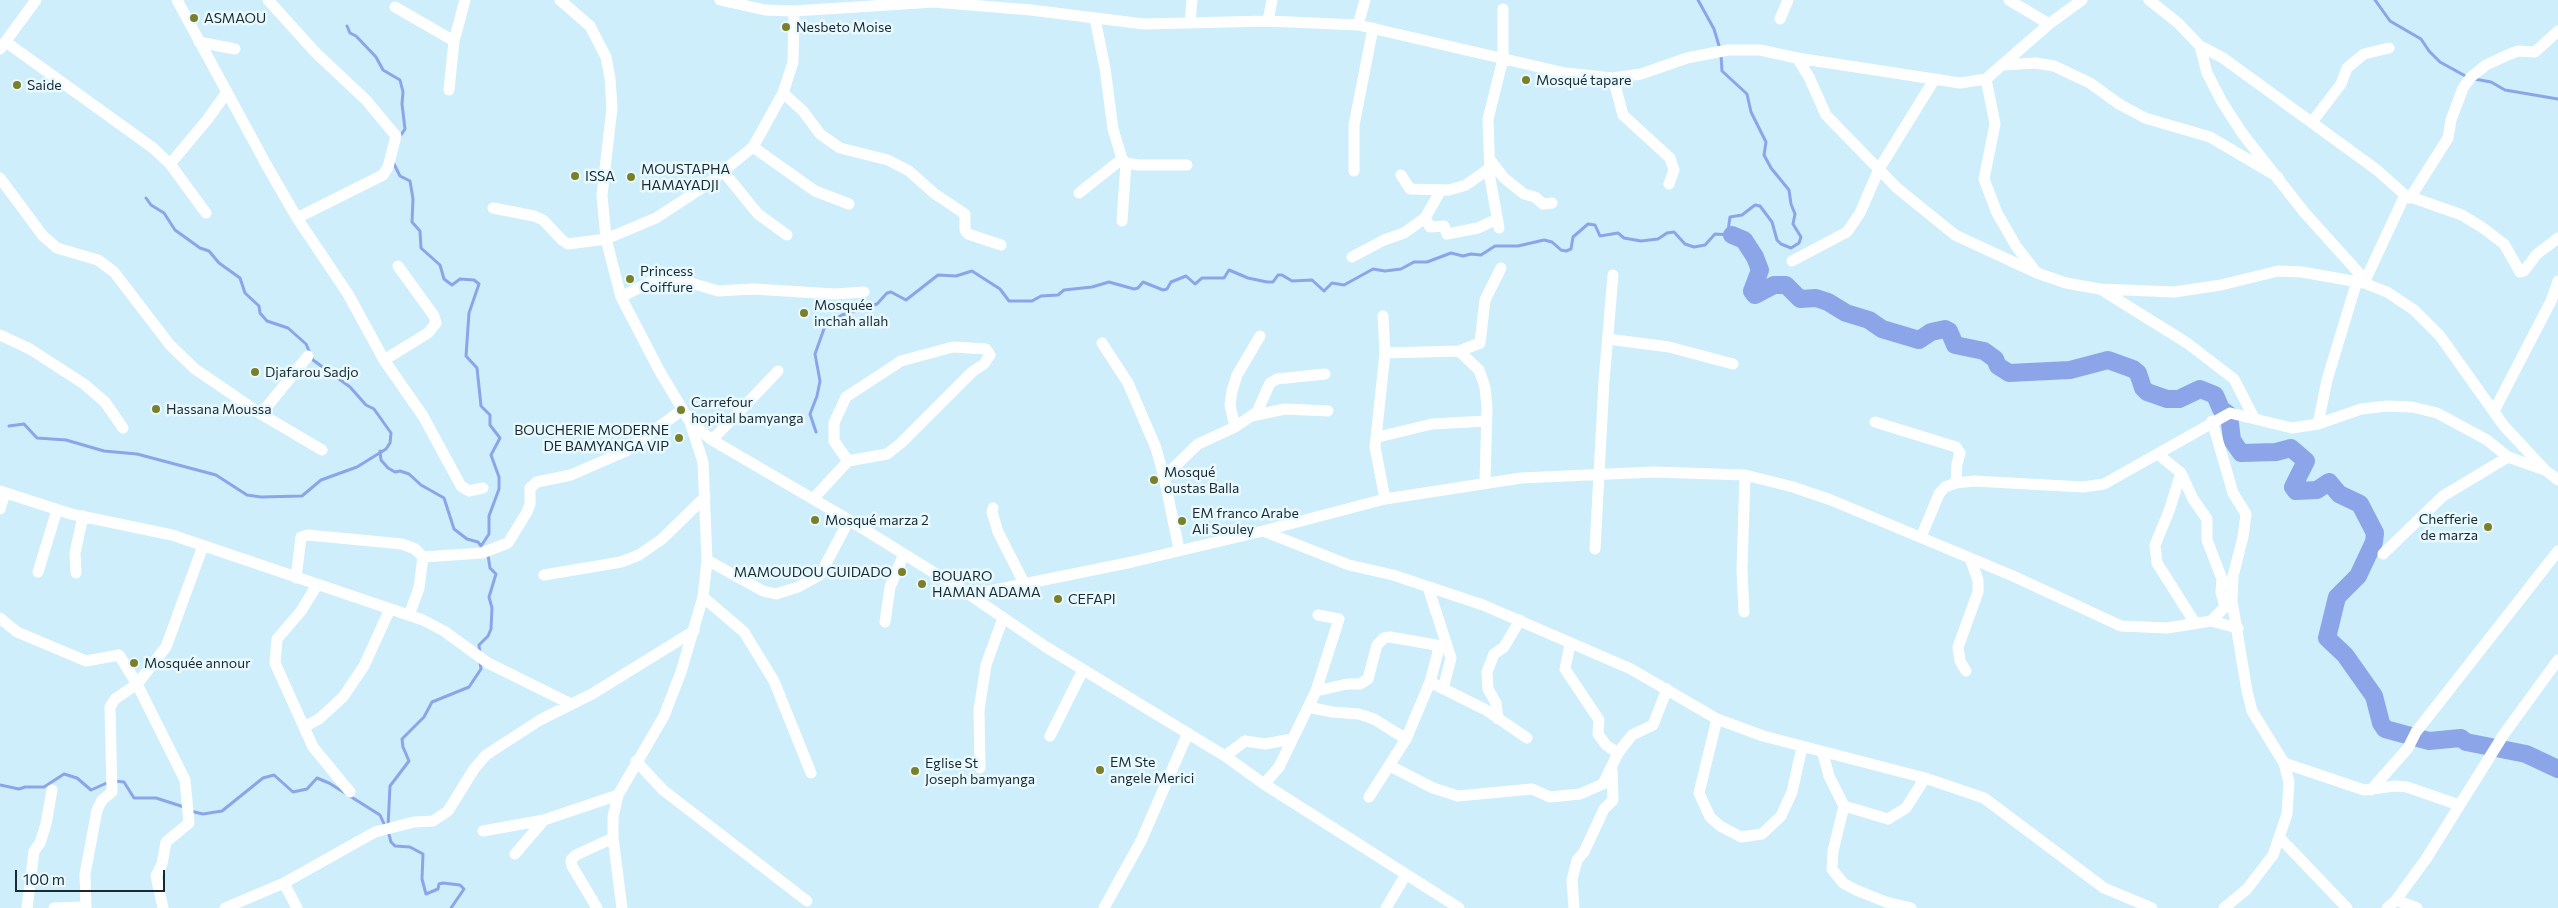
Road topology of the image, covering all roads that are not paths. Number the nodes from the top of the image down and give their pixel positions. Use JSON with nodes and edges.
{"nodes":[{"id":1,"x":36,"y":0,"type":"edge"},
{"id":2,"x":177,"y":0,"type":"edge"},
{"id":3,"x":268,"y":0,"type":"edge"},
{"id":4,"x":465,"y":0,"type":"edge"},
{"id":5,"x":560,"y":0,"type":"edge"},
{"id":6,"x":720,"y":0,"type":"edge"},
{"id":7,"x":1192,"y":0,"type":"edge"},
{"id":8,"x":1272,"y":0,"type":"edge"},
{"id":9,"x":1365,"y":0,"type":"edge"},
{"id":10,"x":1788,"y":0,"type":"edge"},
{"id":11,"x":2009,"y":0,"type":"edge"},
{"id":12,"x":2082,"y":0,"type":"edge"},
{"id":13,"x":2149,"y":0,"type":"edge"},
{"id":14,"x":1031,"y":5,"type":"edge"},
{"id":15,"x":396,"y":7,"type":"dead end"},
{"id":16,"x":1503,"y":9,"type":"dead end"},
{"id":17,"x":794,"y":12,"type":"junction"},
{"id":18,"x":1095,"y":19,"type":"junction"},
{"id":19,"x":1780,"y":19,"type":"dead end"},
{"id":20,"x":1268,"y":21,"type":"junction"},
{"id":21,"x":1190,"y":23,"type":"junction"},
{"id":22,"x":2049,"y":24,"type":"junction"},
{"id":23,"x":1358,"y":25,"type":"junction"},
{"id":24,"x":1373,"y":28,"type":"junction"},
{"id":25,"x":2558,"y":31,"type":"edge"},
{"id":26,"x":454,"y":41,"type":"junction"},
{"id":27,"x":199,"y":42,"type":"junction"},
{"id":28,"x":3,"y":45,"type":"edge"},
{"id":29,"x":2200,"y":46,"type":"junction"},
{"id":30,"x":235,"y":48,"type":"dead end"},
{"id":31,"x":2389,"y":48,"type":"dead end"},
{"id":32,"x":1797,"y":58,"type":"junction"},
{"id":33,"x":1503,"y":59,"type":"junction"},
{"id":34,"x":2002,"y":65,"type":"junction"},
{"id":35,"x":1613,"y":78,"type":"junction"},
{"id":36,"x":1986,"y":79,"type":"junction"},
{"id":37,"x":1934,"y":80,"type":"junction"},
{"id":38,"x":449,"y":90,"type":"dead end"},
{"id":39,"x":227,"y":92,"type":"junction"},
{"id":40,"x":783,"y":93,"type":"junction"},
{"id":41,"x":2312,"y":122,"type":"junction"},
{"id":42,"x":753,"y":148,"type":"junction"},
{"id":43,"x":1124,"y":161,"type":"junction"},
{"id":44,"x":170,"y":164,"type":"junction"},
{"id":45,"x":1490,"y":164,"type":"junction"},
{"id":46,"x":1187,"y":165,"type":"dead end"},
{"id":47,"x":1879,"y":170,"type":"junction"},
{"id":48,"x":723,"y":171,"type":"junction"},
{"id":49,"x":1354,"y":171,"type":"dead end"},
{"id":50,"x":1402,"y":175,"type":"dead end"},
{"id":51,"x":2278,"y":177,"type":"junction"},
{"id":52,"x":0,"y":178,"type":"edge"},
{"id":53,"x":1669,"y":184,"type":"dead end"},
{"id":54,"x":1441,"y":190,"type":"junction"},
{"id":55,"x":1079,"y":193,"type":"dead end"},
{"id":56,"x":2407,"y":197,"type":"junction"},
{"id":57,"x":1552,"y":203,"type":"dead end"},
{"id":58,"x":849,"y":204,"type":"dead end"},
{"id":59,"x":493,"y":208,"type":"dead end"},
{"id":60,"x":206,"y":213,"type":"dead end"},
{"id":61,"x":297,"y":218,"type":"junction"},
{"id":62,"x":1425,"y":218,"type":"junction"},
{"id":63,"x":1122,"y":221,"type":"dead end"},
{"id":64,"x":788,"y":235,"type":"dead end"},
{"id":65,"x":2558,"y":238,"type":"edge"},
{"id":66,"x":606,"y":239,"type":"junction"},
{"id":67,"x":1001,"y":245,"type":"dead end"},
{"id":68,"x":1352,"y":257,"type":"dead end"},
{"id":69,"x":1792,"y":261,"type":"dead end"},
{"id":70,"x":398,"y":266,"type":"dead end"},
{"id":71,"x":1501,"y":268,"type":"dead end"},
{"id":72,"x":2037,"y":273,"type":"junction"},
{"id":73,"x":1613,"y":275,"type":"dead end"},
{"id":74,"x":2558,"y":281,"type":"edge"},
{"id":75,"x":2363,"y":282,"type":"junction"},
{"id":76,"x":2100,"y":289,"type":"junction"},
{"id":77,"x":864,"y":292,"type":"dead end"},
{"id":78,"x":621,"y":297,"type":"junction"},
{"id":79,"x":1383,"y":316,"type":"dead end"},
{"id":80,"x":0,"y":335,"type":"edge"},
{"id":81,"x":1260,"y":336,"type":"dead end"},
{"id":82,"x":1608,"y":339,"type":"junction"},
{"id":83,"x":1102,"y":343,"type":"dead end"},
{"id":84,"x":1459,"y":351,"type":"junction"},
{"id":85,"x":1385,"y":353,"type":"junction"},
{"id":86,"x":308,"y":356,"type":"dead end"},
{"id":87,"x":384,"y":360,"type":"junction"},
{"id":88,"x":1733,"y":364,"type":"dead end"},
{"id":89,"x":778,"y":371,"type":"dead end"},
{"id":90,"x":1325,"y":374,"type":"dead end"},
{"id":91,"x":682,"y":410,"type":"junction"},
{"id":92,"x":1328,"y":411,"type":"dead end"},
{"id":93,"x":2494,"y":411,"type":"junction"},
{"id":94,"x":261,"y":414,"type":"junction"},
{"id":95,"x":1248,"y":416,"type":"junction"},
{"id":96,"x":2254,"y":418,"type":"junction"},
{"id":97,"x":1486,"y":421,"type":"junction"},
{"id":98,"x":2212,"y":421,"type":"junction"},
{"id":99,"x":690,"y":422,"type":"junction"},
{"id":100,"x":1874,"y":422,"type":"dead end"},
{"id":101,"x":2318,"y":424,"type":"junction"},
{"id":102,"x":1235,"y":427,"type":"junction"},
{"id":103,"x":123,"y":428,"type":"dead end"},
{"id":104,"x":1378,"y":437,"type":"junction"},
{"id":105,"x":712,"y":440,"type":"junction"},
{"id":106,"x":322,"y":450,"type":"dead end"},
{"id":107,"x":2159,"y":455,"type":"junction"},
{"id":108,"x":2508,"y":457,"type":"junction"},
{"id":109,"x":848,"y":461,"type":"junction"},
{"id":110,"x":2545,"y":470,"type":"junction"},
{"id":111,"x":1600,"y":473,"type":"junction"},
{"id":112,"x":2181,"y":473,"type":"junction"},
{"id":113,"x":1744,"y":475,"type":"junction"},
{"id":114,"x":1164,"y":477,"type":"junction"},
{"id":115,"x":2558,"y":480,"type":"edge"},
{"id":116,"x":1485,"y":483,"type":"junction"},
{"id":117,"x":1956,"y":483,"type":"junction"},
{"id":118,"x":483,"y":488,"type":"dead end"},
{"id":119,"x":2,"y":492,"type":"edge"},
{"id":120,"x":705,"y":497,"type":"junction"},
{"id":121,"x":813,"y":499,"type":"junction"},
{"id":122,"x":1385,"y":499,"type":"junction"},
{"id":123,"x":993,"y":508,"type":"dead end"},
{"id":124,"x":0,"y":509,"type":"edge"},
{"id":125,"x":57,"y":510,"type":"junction"},
{"id":126,"x":83,"y":516,"type":"junction"},
{"id":127,"x":849,"y":520,"type":"junction"},
{"id":128,"x":1263,"y":531,"type":"junction"},
{"id":129,"x":1921,"y":537,"type":"junction"},
{"id":130,"x":203,"y":546,"type":"junction"},
{"id":131,"x":1179,"y":549,"type":"junction"},
{"id":132,"x":1595,"y":549,"type":"dead end"},
{"id":133,"x":2558,"y":551,"type":"edge"},
{"id":134,"x":904,"y":554,"type":"junction"},
{"id":135,"x":2383,"y":554,"type":"dead end"},
{"id":136,"x":423,"y":557,"type":"junction"},
{"id":137,"x":1970,"y":558,"type":"junction"},
{"id":138,"x":707,"y":560,"type":"junction"},
{"id":139,"x":38,"y":572,"type":"dead end"},
{"id":140,"x":76,"y":573,"type":"dead end"},
{"id":141,"x":544,"y":575,"type":"dead end"},
{"id":142,"x":296,"y":578,"type":"junction"},
{"id":143,"x":317,"y":585,"type":"junction"},
{"id":144,"x":1026,"y":585,"type":"junction"},
{"id":145,"x":1428,"y":587,"type":"junction"},
{"id":146,"x":970,"y":595,"type":"junction"},
{"id":147,"x":703,"y":597,"type":"junction"},
{"id":148,"x":390,"y":610,"type":"junction"},
{"id":149,"x":1744,"y":612,"type":"dead end"},
{"id":150,"x":409,"y":615,"type":"junction"},
{"id":151,"x":1318,"y":615,"type":"dead end"},
{"id":152,"x":0,"y":618,"type":"edge"},
{"id":153,"x":1003,"y":618,"type":"junction"},
{"id":154,"x":1520,"y":620,"type":"junction"},
{"id":155,"x":2211,"y":621,"type":"junction"},
{"id":156,"x":885,"y":622,"type":"dead end"},
{"id":157,"x":2195,"y":623,"type":"junction"},
{"id":158,"x":2238,"y":628,"type":"junction"},
{"id":159,"x":694,"y":631,"type":"junction"},
{"id":160,"x":1570,"y":644,"type":"junction"},
{"id":161,"x":2558,"y":660,"type":"edge"},
{"id":162,"x":1083,"y":670,"type":"junction"},
{"id":163,"x":1966,"y":671,"type":"dead end"},
{"id":164,"x":1430,"y":682,"type":"junction"},
{"id":165,"x":137,"y":684,"type":"junction"},
{"id":166,"x":1443,"y":689,"type":"junction"},
{"id":167,"x":1667,"y":689,"type":"junction"},
{"id":168,"x":1316,"y":690,"type":"junction"},
{"id":169,"x":571,"y":704,"type":"junction"},
{"id":170,"x":1308,"y":707,"type":"junction"},
{"id":171,"x":1498,"y":719,"type":"junction"},
{"id":172,"x":1718,"y":719,"type":"junction"},
{"id":173,"x":304,"y":727,"type":"junction"},
{"id":174,"x":1188,"y":733,"type":"junction"},
{"id":175,"x":1050,"y":736,"type":"dead end"},
{"id":176,"x":1527,"y":738,"type":"dead end"},
{"id":177,"x":1292,"y":739,"type":"junction"},
{"id":178,"x":1406,"y":739,"type":"junction"},
{"id":179,"x":1802,"y":747,"type":"junction"},
{"id":180,"x":1618,"y":753,"type":"junction"},
{"id":181,"x":1824,"y":754,"type":"junction"},
{"id":182,"x":1226,"y":756,"type":"junction"},
{"id":183,"x":636,"y":761,"type":"junction"},
{"id":184,"x":2284,"y":763,"type":"junction"},
{"id":185,"x":1390,"y":766,"type":"junction"},
{"id":186,"x":980,"y":768,"type":"dead end"},
{"id":187,"x":1612,"y":768,"type":"junction"},
{"id":188,"x":811,"y":773,"type":"dead end"},
{"id":189,"x":1925,"y":778,"type":"junction"},
{"id":190,"x":1264,"y":784,"type":"junction"},
{"id":191,"x":52,"y":790,"type":"dead end"},
{"id":192,"x":2371,"y":790,"type":"junction"},
{"id":193,"x":350,"y":792,"type":"dead end"},
{"id":194,"x":618,"y":795,"type":"junction"},
{"id":195,"x":1369,"y":797,"type":"dead end"},
{"id":196,"x":2459,"y":805,"type":"junction"},
{"id":197,"x":1844,"y":806,"type":"junction"},
{"id":198,"x":544,"y":820,"type":"junction"},
{"id":199,"x":483,"y":831,"type":"dead end"},
{"id":200,"x":613,"y":838,"type":"junction"},
{"id":201,"x":2280,"y":838,"type":"junction"},
{"id":202,"x":515,"y":854,"type":"dead end"},
{"id":203,"x":1405,"y":876,"type":"junction"},
{"id":204,"x":284,"y":883,"type":"junction"},
{"id":205,"x":2396,"y":900,"type":"junction"},
{"id":206,"x":807,"y":901,"type":"dead end"},
{"id":207,"x":86,"y":907,"type":"edge"},
{"id":208,"x":27,"y":908,"type":"edge"},
{"id":209,"x":54,"y":908,"type":"edge"},
{"id":210,"x":163,"y":908,"type":"edge"},
{"id":211,"x":225,"y":908,"type":"edge"},
{"id":212,"x":297,"y":908,"type":"edge"},
{"id":213,"x":597,"y":908,"type":"edge"},
{"id":214,"x":622,"y":908,"type":"edge"},
{"id":215,"x":1104,"y":908,"type":"edge"},
{"id":216,"x":1386,"y":908,"type":"edge"},
{"id":217,"x":1459,"y":908,"type":"edge"},
{"id":218,"x":1574,"y":908,"type":"edge"},
{"id":219,"x":1911,"y":908,"type":"edge"},
{"id":220,"x":2152,"y":908,"type":"edge"},
{"id":221,"x":2224,"y":908,"type":"edge"},
{"id":222,"x":2347,"y":908,"type":"edge"},
{"id":223,"x":2387,"y":908,"type":"edge"},
{"id":224,"x":2418,"y":908,"type":"edge"}],
"edges":[{"from":1,"to":28,"type":"street"},
{"from":2,"to":27,"type":"street"},
{"from":3,"to":61,"type":"street"},
{"from":4,"to":26,"type":"street"},
{"from":5,"to":66,"type":"street"},
{"from":6,"to":17,"type":"street"},
{"from":7,"to":21,"type":"street"},
{"from":8,"to":20,"type":"street"},
{"from":9,"to":23,"type":"street"},
{"from":10,"to":19,"type":"street"},
{"from":11,"to":22,"type":"street"},
{"from":12,"to":22,"type":"street"},
{"from":13,"to":29,"type":"street"},
{"from":14,"to":17,"type":"street"},
{"from":14,"to":18,"type":"street"},
{"from":15,"to":26,"type":"street"},
{"from":16,"to":33,"type":"street"},
{"from":17,"to":40,"type":"street"},
{"from":18,"to":21,"type":"street"},
{"from":18,"to":43,"type":"street"},
{"from":20,"to":21,"type":"street"},
{"from":20,"to":23,"type":"street"},
{"from":22,"to":34,"type":"street"},
{"from":23,"to":24,"type":"street"},
{"from":24,"to":33,"type":"street"},
{"from":24,"to":49,"type":"street"},
{"from":25,"to":56,"type":"street"},
{"from":26,"to":38,"type":"street"},
{"from":27,"to":30,"type":"street"},
{"from":27,"to":39,"type":"street"},
{"from":28,"to":44,"type":"street"},
{"from":29,"to":41,"type":"street"},
{"from":29,"to":51,"type":"street"},
{"from":31,"to":41,"type":"street"},
{"from":32,"to":35,"type":"street"},
{"from":32,"to":37,"type":"street"},
{"from":32,"to":47,"type":"street"},
{"from":33,"to":35,"type":"street"},
{"from":33,"to":45,"type":"street"},
{"from":34,"to":36,"type":"street"},
{"from":34,"to":51,"type":"street"},
{"from":35,"to":53,"type":"street"},
{"from":36,"to":37,"type":"street"},
{"from":36,"to":72,"type":"street"},
{"from":37,"to":47,"type":"street"},
{"from":39,"to":44,"type":"street"},
{"from":39,"to":61,"type":"street"},
{"from":40,"to":42,"type":"street"},
{"from":40,"to":67,"type":"street"},
{"from":41,"to":56,"type":"street"},
{"from":42,"to":48,"type":"street"},
{"from":42,"to":58,"type":"street"},
{"from":43,"to":46,"type":"street"},
{"from":43,"to":55,"type":"street"},
{"from":43,"to":63,"type":"street"},
{"from":44,"to":60,"type":"street"},
{"from":45,"to":54,"type":"street"},
{"from":45,"to":57,"type":"street"},
{"from":45,"to":62,"type":"street"},
{"from":47,"to":69,"type":"street"},
{"from":47,"to":72,"type":"street"},
{"from":48,"to":64,"type":"street"},
{"from":48,"to":66,"type":"street"},
{"from":50,"to":54,"type":"street"},
{"from":51,"to":75,"type":"street"},
{"from":52,"to":94,"type":"street"},
{"from":54,"to":62,"type":"street"},
{"from":56,"to":65,"type":"street"},
{"from":56,"to":75,"type":"street"},
{"from":59,"to":66,"type":"street"},
{"from":61,"to":87,"type":"street"},
{"from":62,"to":68,"type":"street"},
{"from":66,"to":78,"type":"street"},
{"from":70,"to":87,"type":"street"},
{"from":71,"to":84,"type":"street"},
{"from":72,"to":76,"type":"street"},
{"from":73,"to":82,"type":"street"},
{"from":74,"to":93,"type":"street"},
{"from":75,"to":76,"type":"street"},
{"from":75,"to":93,"type":"street"},
{"from":75,"to":101,"type":"street"},
{"from":76,"to":96,"type":"street"},
{"from":77,"to":78,"type":"street"},
{"from":78,"to":91,"type":"street"},
{"from":79,"to":85,"type":"street"},
{"from":80,"to":103,"type":"street"},
{"from":81,"to":102,"type":"street"},
{"from":82,"to":88,"type":"street"},
{"from":82,"to":111,"type":"street"},
{"from":83,"to":114,"type":"street"},
{"from":84,"to":85,"type":"street"},
{"from":84,"to":97,"type":"street"},
{"from":85,"to":104,"type":"street"},
{"from":86,"to":94,"type":"street"},
{"from":87,"to":118,"type":"street"},
{"from":89,"to":105,"type":"street"},
{"from":90,"to":95,"type":"street"},
{"from":91,"to":99,"type":"street"},
{"from":91,"to":136,"type":"street"},
{"from":92,"to":95,"type":"street"},
{"from":93,"to":110,"type":"street"},
{"from":94,"to":106,"type":"street"},
{"from":95,"to":102,"type":"street"},
{"from":96,"to":98,"type":"street"},
{"from":96,"to":101,"type":"street"},
{"from":97,"to":104,"type":"street"},
{"from":97,"to":116,"type":"street"},
{"from":98,"to":107,"type":"street"},
{"from":98,"to":158,"type":"street"},
{"from":99,"to":105,"type":"street"},
{"from":99,"to":120,"type":"street"},
{"from":100,"to":117,"type":"street"},
{"from":101,"to":108,"type":"street"},
{"from":102,"to":114,"type":"street"},
{"from":104,"to":122,"type":"street"},
{"from":105,"to":121,"type":"street"},
{"from":107,"to":112,"type":"street"},
{"from":107,"to":117,"type":"street"},
{"from":108,"to":110,"type":"street"},
{"from":108,"to":135,"type":"street"},
{"from":109,"to":109,"type":"street"},
{"from":109,"to":121,"type":"street"},
{"from":110,"to":115,"type":"street"},
{"from":111,"to":113,"type":"street"},
{"from":111,"to":116,"type":"street"},
{"from":111,"to":132,"type":"street"},
{"from":112,"to":155,"type":"street"},
{"from":112,"to":157,"type":"street"},
{"from":113,"to":129,"type":"street"},
{"from":113,"to":149,"type":"street"},
{"from":114,"to":131,"type":"street"},
{"from":116,"to":122,"type":"street"},
{"from":117,"to":129,"type":"street"},
{"from":119,"to":124,"type":"street"},
{"from":119,"to":125,"type":"street"},
{"from":120,"to":138,"type":"street"},
{"from":120,"to":141,"type":"street"},
{"from":121,"to":127,"type":"street"},
{"from":122,"to":128,"type":"street"},
{"from":123,"to":144,"type":"street"},
{"from":125,"to":126,"type":"street"},
{"from":125,"to":139,"type":"street"},
{"from":126,"to":130,"type":"street"},
{"from":126,"to":140,"type":"street"},
{"from":127,"to":134,"type":"street"},
{"from":127,"to":138,"type":"street"},
{"from":128,"to":131,"type":"street"},
{"from":128,"to":145,"type":"street"},
{"from":129,"to":137,"type":"street"},
{"from":130,"to":142,"type":"street"},
{"from":130,"to":165,"type":"street"},
{"from":131,"to":144,"type":"street"},
{"from":133,"to":192,"type":"street"},
{"from":134,"to":146,"type":"street"},
{"from":134,"to":156,"type":"street"},
{"from":136,"to":142,"type":"street"},
{"from":136,"to":150,"type":"street"},
{"from":137,"to":157,"type":"street"},
{"from":137,"to":163,"type":"street"},
{"from":138,"to":147,"type":"street"},
{"from":142,"to":143,"type":"street"},
{"from":143,"to":148,"type":"street"},
{"from":143,"to":173,"type":"street"},
{"from":144,"to":146,"type":"street"},
{"from":145,"to":154,"type":"street"},
{"from":145,"to":166,"type":"street"},
{"from":146,"to":153,"type":"street"},
{"from":147,"to":159,"type":"street"},
{"from":147,"to":188,"type":"street"},
{"from":148,"to":150,"type":"street"},
{"from":148,"to":173,"type":"street"},
{"from":150,"to":169,"type":"street"},
{"from":151,"to":168,"type":"street"},
{"from":152,"to":165,"type":"street"},
{"from":153,"to":162,"type":"street"},
{"from":153,"to":186,"type":"street"},
{"from":154,"to":160,"type":"street"},
{"from":154,"to":171,"type":"street"},
{"from":155,"to":157,"type":"street"},
{"from":155,"to":158,"type":"street"},
{"from":158,"to":184,"type":"street"},
{"from":159,"to":169,"type":"street"},
{"from":159,"to":183,"type":"street"},
{"from":160,"to":167,"type":"street"},
{"from":160,"to":180,"type":"street"},
{"from":161,"to":196,"type":"street"},
{"from":162,"to":174,"type":"street"},
{"from":162,"to":175,"type":"street"},
{"from":164,"to":166,"type":"street"},
{"from":164,"to":168,"type":"street"},
{"from":164,"to":178,"type":"street"},
{"from":165,"to":207,"type":"street"},
{"from":165,"to":210,"type":"street"},
{"from":166,"to":171,"type":"street"},
{"from":167,"to":172,"type":"street"},
{"from":167,"to":180,"type":"street"},
{"from":168,"to":170,"type":"street"},
{"from":169,"to":204,"type":"street"},
{"from":170,"to":177,"type":"street"},
{"from":170,"to":178,"type":"street"},
{"from":171,"to":176,"type":"street"},
{"from":172,"to":179,"type":"street"},
{"from":172,"to":179,"type":"street"},
{"from":173,"to":193,"type":"street"},
{"from":174,"to":182,"type":"street"},
{"from":174,"to":215,"type":"street"},
{"from":177,"to":182,"type":"street"},
{"from":177,"to":190,"type":"street"},
{"from":178,"to":185,"type":"street"},
{"from":179,"to":181,"type":"street"},
{"from":180,"to":187,"type":"street"},
{"from":181,"to":189,"type":"street"},
{"from":181,"to":197,"type":"street"},
{"from":182,"to":190,"type":"street"},
{"from":183,"to":194,"type":"street"},
{"from":183,"to":206,"type":"street"},
{"from":184,"to":192,"type":"street"},
{"from":184,"to":201,"type":"street"},
{"from":185,"to":187,"type":"street"},
{"from":185,"to":195,"type":"street"},
{"from":187,"to":218,"type":"street"},
{"from":189,"to":197,"type":"street"},
{"from":189,"to":220,"type":"street"},
{"from":190,"to":203,"type":"street"},
{"from":191,"to":208,"type":"street"},
{"from":192,"to":196,"type":"street"},
{"from":194,"to":198,"type":"street"},
{"from":194,"to":200,"type":"street"},
{"from":196,"to":205,"type":"street"},
{"from":197,"to":219,"type":"street"},
{"from":198,"to":199,"type":"street"},
{"from":198,"to":202,"type":"street"},
{"from":200,"to":213,"type":"street"},
{"from":200,"to":214,"type":"street"},
{"from":201,"to":221,"type":"street"},
{"from":201,"to":222,"type":"street"},
{"from":203,"to":216,"type":"street"},
{"from":203,"to":217,"type":"street"},
{"from":204,"to":211,"type":"street"},
{"from":204,"to":212,"type":"street"},
{"from":205,"to":223,"type":"street"},
{"from":205,"to":224,"type":"street"},
{"from":207,"to":209,"type":"street"}]}
